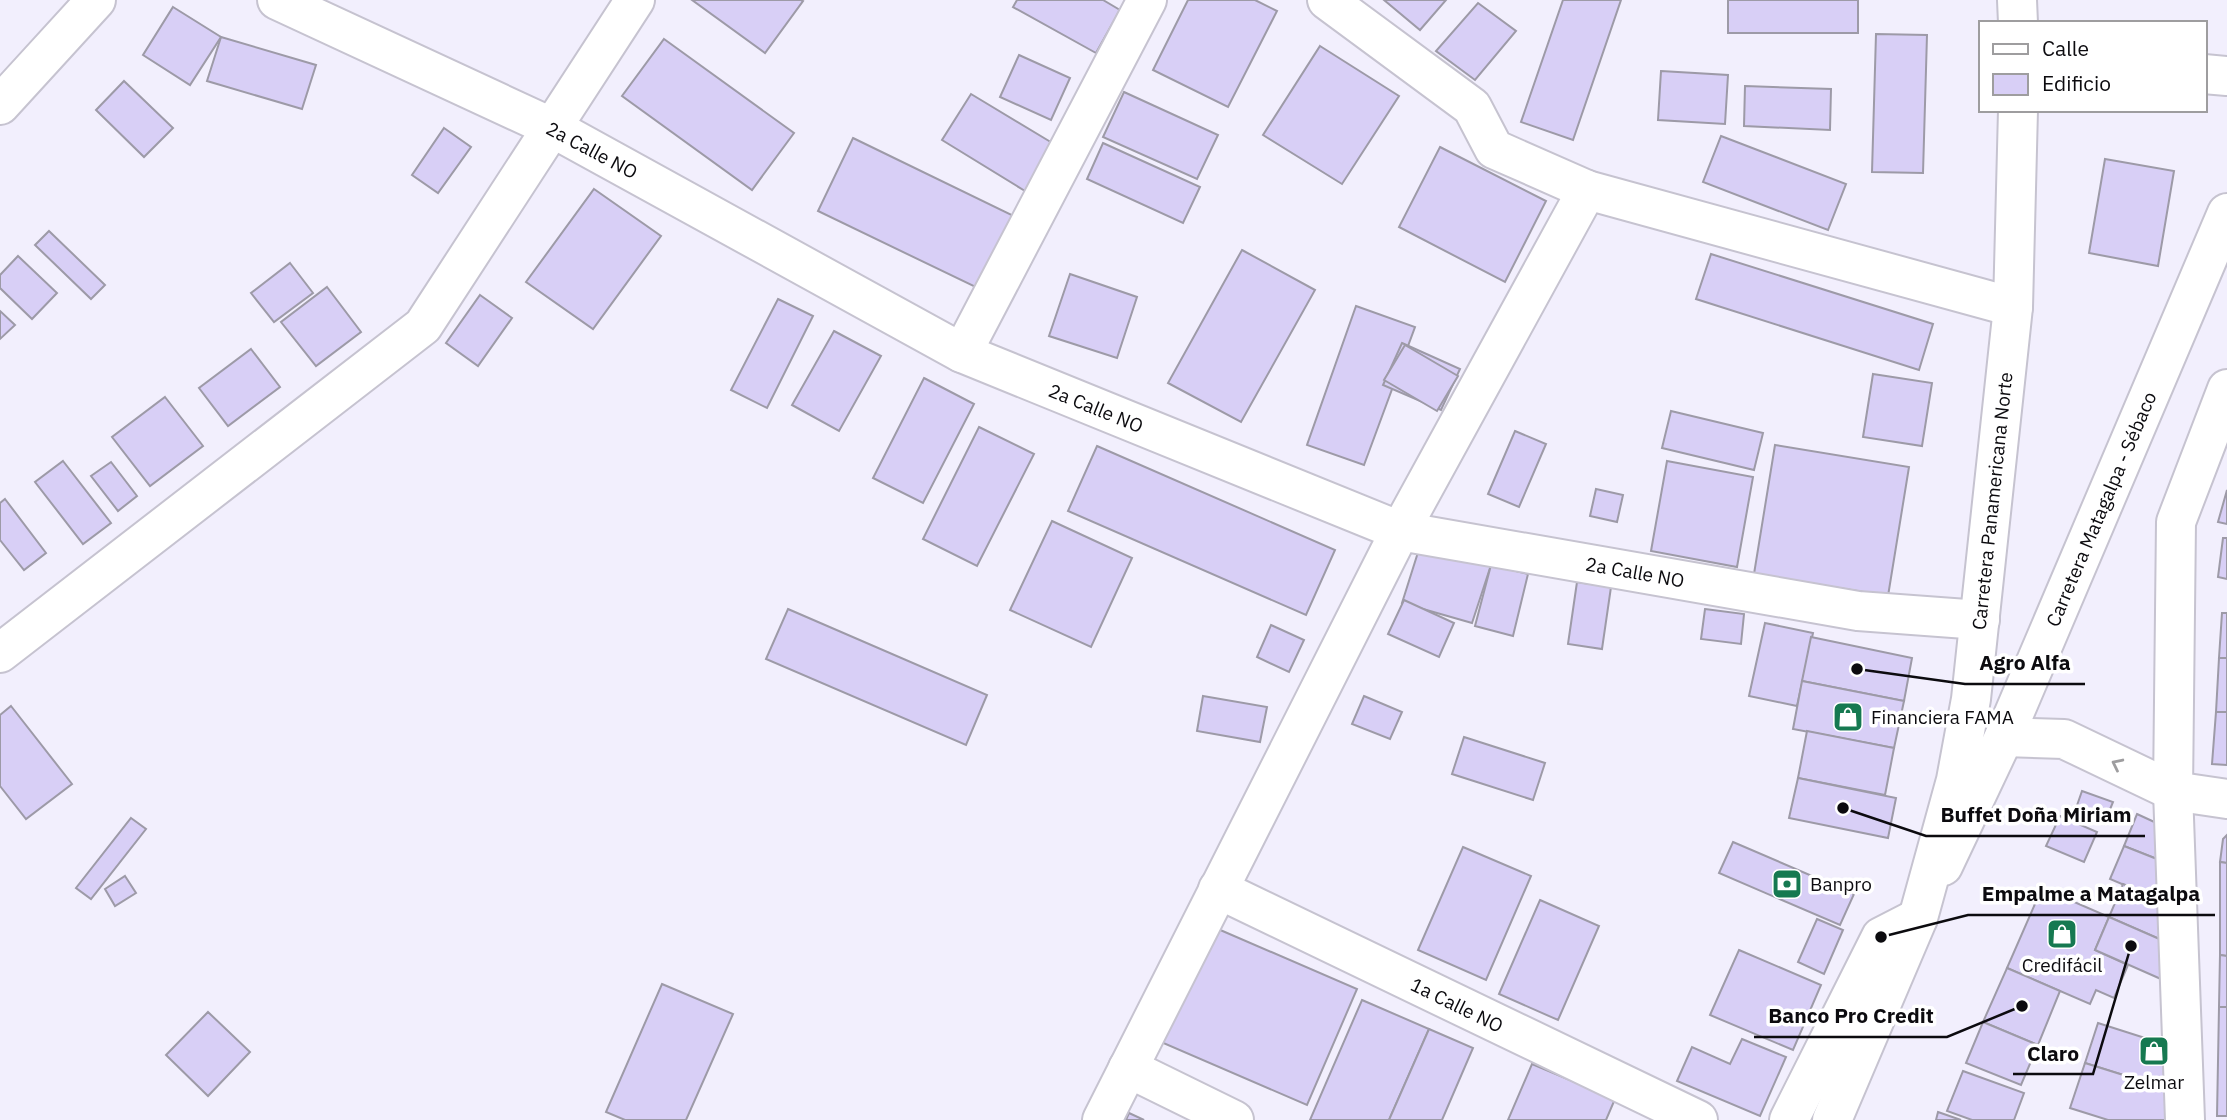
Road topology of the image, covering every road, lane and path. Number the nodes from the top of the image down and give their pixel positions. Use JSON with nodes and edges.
{"nodes":[{"id":1,"x":96,"y":0,"type":"edge"},
{"id":2,"x":277,"y":0,"type":"edge"},
{"id":3,"x":635,"y":0,"type":"edge"},
{"id":4,"x":1147,"y":0,"type":"edge"},
{"id":5,"x":1327,"y":0,"type":"edge"},
{"id":6,"x":2017,"y":0,"type":"edge"},
{"id":7,"x":2018,"y":21,"type":"edge"},
{"id":8,"x":2206,"y":74,"type":"edge"},
{"id":9,"x":2227,"y":76,"type":"edge"},
{"id":10,"x":0,"y":105,"type":"edge"},
{"id":11,"x":2018,"y":112,"type":"edge"},
{"id":12,"x":551,"y":127,"type":"junction"},
{"id":13,"x":1587,"y":190,"type":"junction"},
{"id":14,"x":2227,"y":213,"type":"edge"},
{"id":15,"x":2216,"y":265,"type":"edge"},
{"id":16,"x":2013,"y":307,"type":"junction"},
{"id":17,"x":962,"y":353,"type":"junction"},
{"id":18,"x":2227,"y":388,"type":"edge"},
{"id":19,"x":1400,"y":531,"type":"junction"},
{"id":20,"x":1980,"y":620,"type":"junction"},
{"id":21,"x":0,"y":653,"type":"edge"},
{"id":22,"x":2004,"y":737,"type":"junction"},
{"id":23,"x":2173,"y":791,"type":"junction"},
{"id":24,"x":2227,"y":799,"type":"edge"},
{"id":25,"x":1218,"y":889,"type":"junction"},
{"id":26,"x":1918,"y":918,"type":"junction"},
{"id":27,"x":1128,"y":1068,"type":"junction"},
{"id":28,"x":1102,"y":1120,"type":"edge"},
{"id":29,"x":1234,"y":1120,"type":"edge"},
{"id":30,"x":1698,"y":1120,"type":"edge"},
{"id":31,"x":1789,"y":1120,"type":"edge"},
{"id":32,"x":1832,"y":1120,"type":"edge"},
{"id":33,"x":2185,"y":1120,"type":"edge"}],
"edges":[{"from":1,"to":10,"type":"main road"},
{"from":2,"to":12,"type":"main road","name":"2a Calle NO"},
{"from":3,"to":12,"type":"main road"},
{"from":4,"to":17,"type":"main road"},
{"from":5,"to":13,"type":"main road"},
{"from":6,"to":7,"type":"main road"},
{"from":8,"to":9,"type":"main road"},
{"from":11,"to":16,"type":"main road","name":"Carretera Panamericana Norte"},
{"from":12,"to":17,"type":"main road","name":"2a Calle NO"},
{"from":12,"to":21,"type":"main road"},
{"from":13,"to":16,"type":"main road"},
{"from":13,"to":19,"type":"main road"},
{"from":14,"to":15,"type":"main road","name":"Carretera Matagalpa - Sébaco"},
{"from":15,"to":22,"type":"main road","name":"Carretera Matagalpa - Sébaco"},
{"from":16,"to":20,"type":"main road","name":"Carretera Panamericana Norte"},
{"from":17,"to":19,"type":"main road","name":"2a Calle NO"},
{"from":18,"to":23,"type":"main road"},
{"from":19,"to":20,"type":"main road","name":"2a Calle NO"},
{"from":19,"to":25,"type":"main road"},
{"from":20,"to":26,"type":"main road","name":"Carretera Panamericana Norte"},
{"from":23,"to":22,"type":"main road","one_way":true},
{"from":22,"to":26,"type":"main road","name":"Carretera Matagalpa - Sébaco"},
{"from":23,"to":24,"type":"main road"},
{"from":23,"to":33,"type":"main road"},
{"from":25,"to":27,"type":"main road"},
{"from":25,"to":30,"type":"main road","name":"1a Calle NO"},
{"from":26,"to":31,"type":"main road"},
{"from":26,"to":32,"type":"main road","name":"Carretera Panamericana Norte"},
{"from":27,"to":28,"type":"main road"},
{"from":27,"to":29,"type":"main road"}]}
